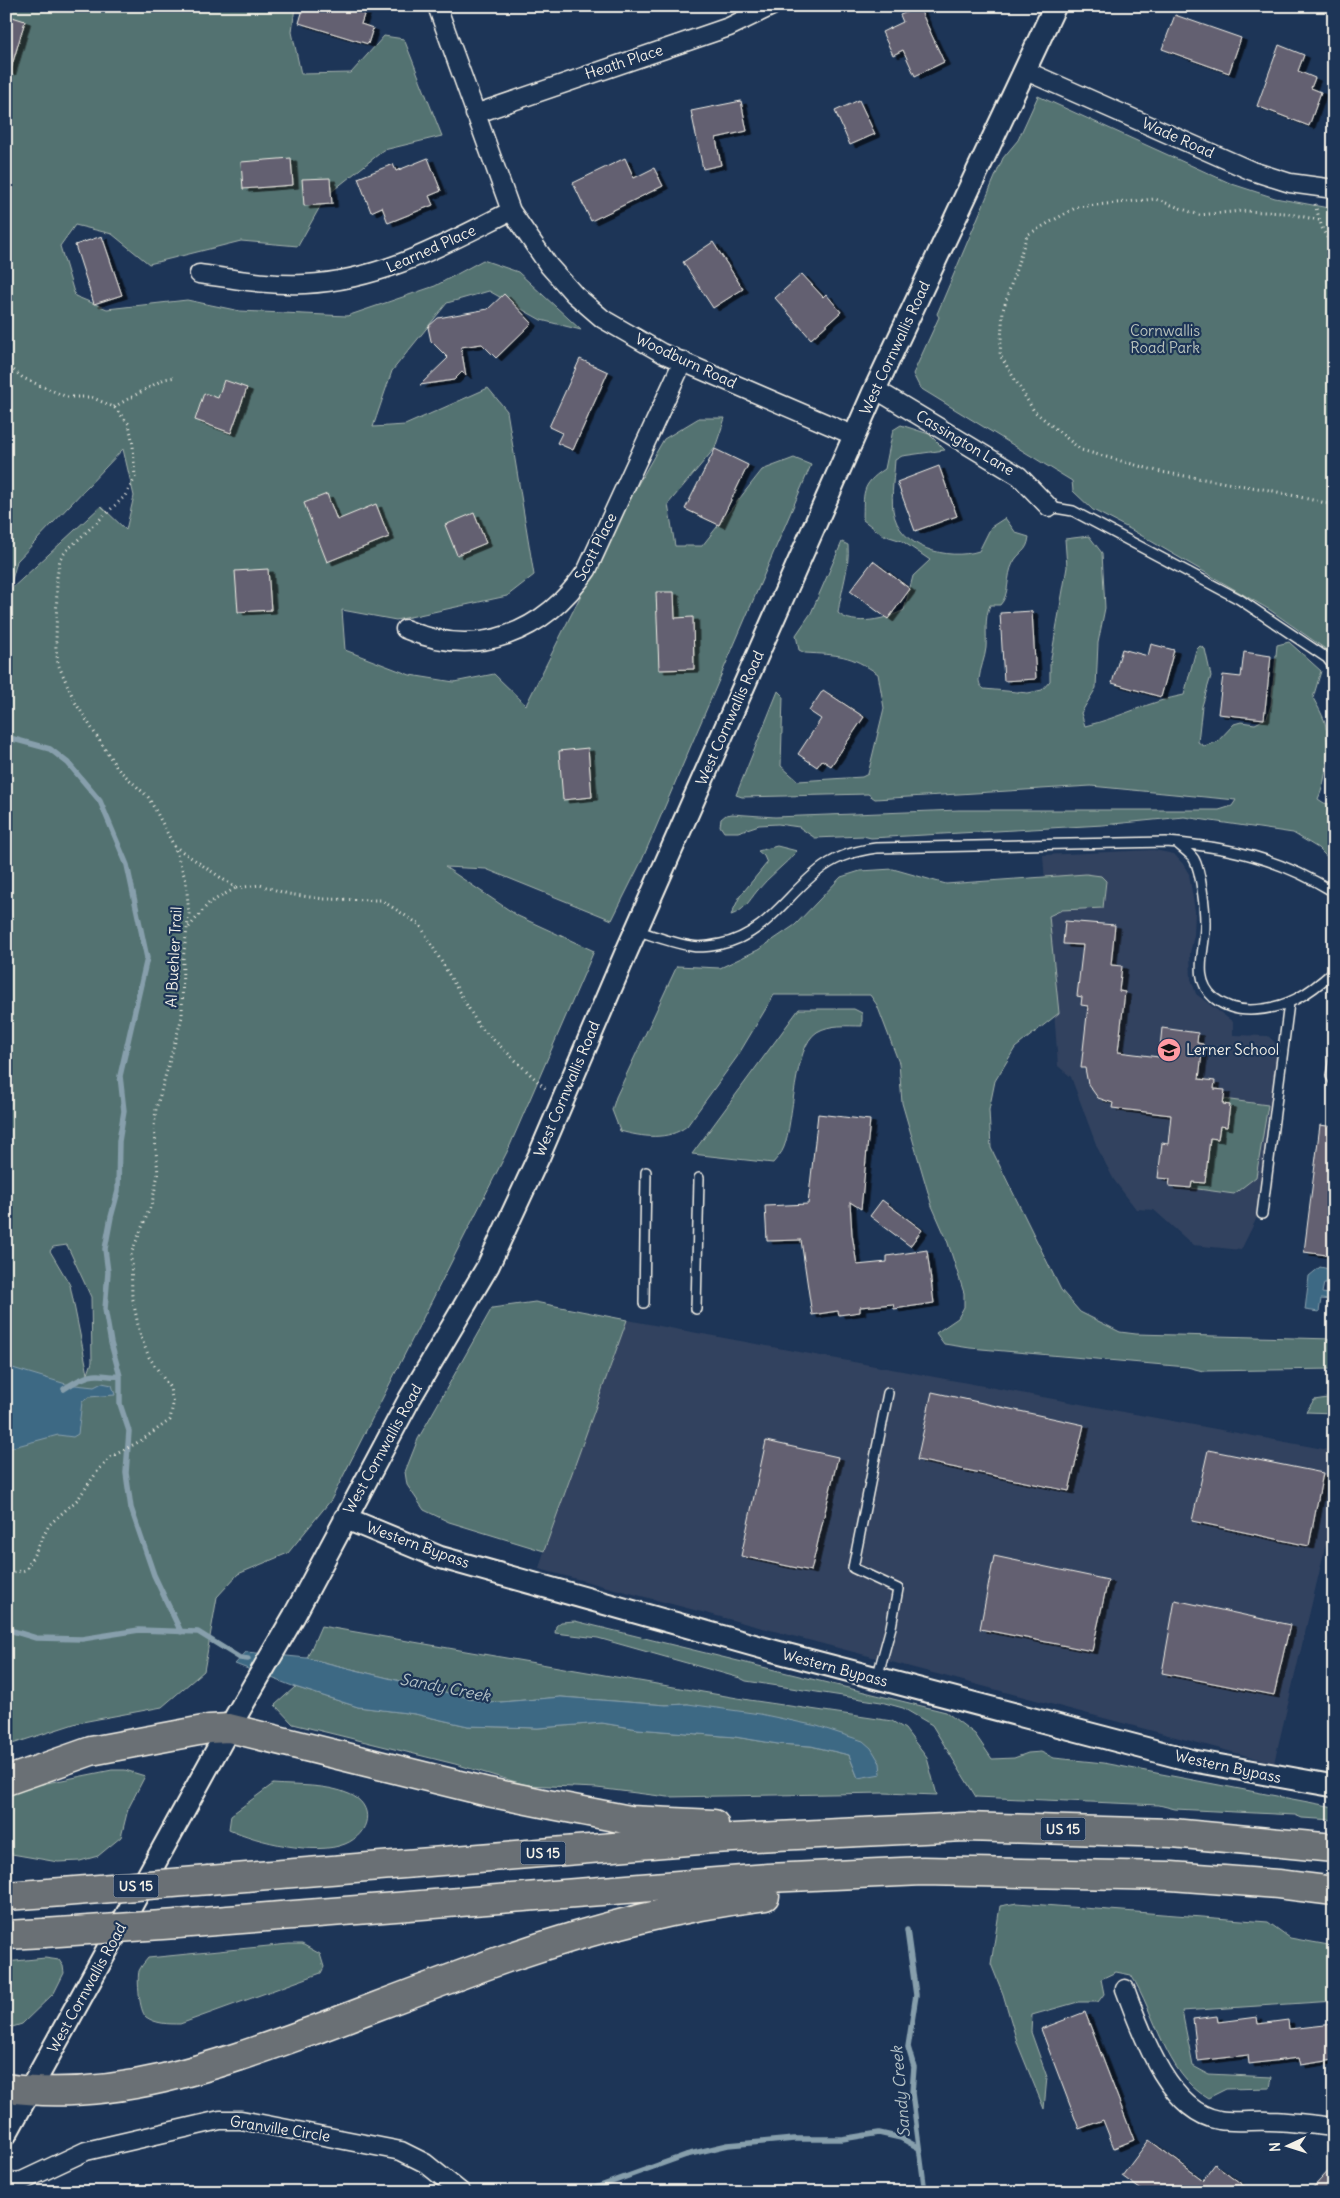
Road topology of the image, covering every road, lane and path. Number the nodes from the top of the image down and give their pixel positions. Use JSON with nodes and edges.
{"nodes":[{"id":1,"x":437,"y":6,"type":"edge"},
{"id":2,"x":772,"y":6,"type":"edge"},
{"id":3,"x":1055,"y":6,"type":"edge"},
{"id":4,"x":1026,"y":71,"type":"junction"},
{"id":5,"x":475,"y":114,"type":"junction"},
{"id":6,"x":1334,"y":189,"type":"edge"},
{"id":7,"x":1314,"y":204,"type":"dead end"},
{"id":8,"x":511,"y":210,"type":"junction"},
{"id":9,"x":1320,"y":220,"type":"junction"},
{"id":10,"x":1334,"y":250,"type":"edge"},
{"id":11,"x":199,"y":274,"type":"dead end"},
{"id":12,"x":683,"y":361,"type":"junction"},
{"id":13,"x":6,"y":364,"type":"edge"},
{"id":14,"x":176,"y":377,"type":"dead end"},
{"id":15,"x":875,"y":389,"type":"junction"},
{"id":16,"x":114,"y":407,"type":"junction"},
{"id":17,"x":854,"y":436,"type":"junction"},
{"id":18,"x":1334,"y":505,"type":"edge"},
{"id":19,"x":1048,"y":507,"type":"joint"},
{"id":20,"x":405,"y":629,"type":"dead end"},
{"id":21,"x":1334,"y":667,"type":"edge"},
{"id":22,"x":1177,"y":843,"type":"junction"},
{"id":23,"x":174,"y":846,"type":"junction"},
{"id":24,"x":236,"y":888,"type":"junction"},
{"id":25,"x":1334,"y":892,"type":"edge"},
{"id":26,"x":188,"y":927,"type":"junction"},
{"id":27,"x":636,"y":930,"type":"junction"},
{"id":28,"x":1334,"y":971,"type":"edge"},
{"id":29,"x":1289,"y":1003,"type":"junction"},
{"id":30,"x":1334,"y":1060,"type":"edge"},
{"id":31,"x":1334,"y":1081,"type":"edge"},
{"id":32,"x":561,"y":1102,"type":"junction"},
{"id":33,"x":646,"y":1172,"type":"dead end"},
{"id":34,"x":699,"y":1178,"type":"dead end"},
{"id":35,"x":1262,"y":1214,"type":"dead end"},
{"id":36,"x":644,"y":1303,"type":"dead end"},
{"id":37,"x":696,"y":1309,"type":"dead end"},
{"id":38,"x":888,"y":1393,"type":"dead end"},
{"id":39,"x":345,"y":1518,"type":"junction"},
{"id":40,"x":6,"y":1574,"type":"edge"},
{"id":41,"x":877,"y":1679,"type":"junction"},
{"id":42,"x":229,"y":1728,"type":"junction"},
{"id":43,"x":6,"y":1781,"type":"edge"},
{"id":44,"x":1333,"y":1782,"type":"edge"},
{"id":45,"x":877,"y":1830,"type":"junction"},
{"id":46,"x":1334,"y":1848,"type":"edge"},
{"id":47,"x":824,"y":1874,"type":"junction"},
{"id":48,"x":1334,"y":1892,"type":"edge"},
{"id":49,"x":6,"y":1896,"type":"edge"},
{"id":50,"x":6,"y":1935,"type":"edge"},
{"id":51,"x":1125,"y":1989,"type":"dead end"},
{"id":52,"x":18,"y":2090,"type":"edge"},
{"id":53,"x":1334,"y":2127,"type":"edge"},
{"id":54,"x":6,"y":2134,"type":"edge"},
{"id":55,"x":6,"y":2182,"type":"edge"},
{"id":56,"x":461,"y":2192,"type":"edge"}],
"edges":[{"from":1,"to":5,"type":"street","name":"Woodburn Road"},
{"from":2,"to":5,"type":"street","name":"Heath Place"},
{"from":3,"to":4,"type":"street","name":"West Cornwallis Road"},
{"from":4,"to":6,"type":"street","name":"Wade Road"},
{"from":4,"to":15,"type":"street","name":"West Cornwallis Road"},
{"from":5,"to":8,"type":"street","name":"Woodburn Road"},
{"from":7,"to":9,"type":"path"},
{"from":8,"to":11,"type":"street","name":"Learned Place"},
{"from":8,"to":12,"type":"street","name":"Woodburn Road"},
{"from":9,"to":10,"type":"path"},
{"from":9,"to":18,"type":"path"},
{"from":12,"to":17,"type":"street","name":"Woodburn Road"},
{"from":12,"to":20,"type":"street","name":"Scott Place"},
{"from":13,"to":16,"type":"path","name":"Al Buehler Trail"},
{"from":14,"to":16,"type":"path"},
{"from":15,"to":17,"type":"street","name":"West Cornwallis Road"},
{"from":15,"to":19,"type":"street","name":"Cassington Lane"},
{"from":16,"to":23,"type":"path","name":"Al Buehler Trail"},
{"from":17,"to":27,"type":"street","name":"West Cornwallis Road"},
{"from":19,"to":21,"type":"lane"},
{"from":22,"to":25,"type":"lane"},
{"from":22,"to":27,"type":"lane"},
{"from":22,"to":29,"type":"lane"},
{"from":23,"to":24,"type":"path"},
{"from":23,"to":26,"type":"path","name":"Al Buehler Trail"},
{"from":24,"to":26,"type":"path"},
{"from":24,"to":32,"type":"path"},
{"from":26,"to":40,"type":"path","name":"Al Buehler Trail"},
{"from":27,"to":32,"type":"street","name":"West Cornwallis Road"},
{"from":28,"to":29,"type":"lane"},
{"from":29,"to":35,"type":"lane"},
{"from":30,"to":31,"type":"lane"},
{"from":32,"to":39,"type":"street","name":"West Cornwallis Road"},
{"from":33,"to":36,"type":"lane"},
{"from":34,"to":37,"type":"lane"},
{"from":38,"to":41,"type":"lane"},
{"from":39,"to":41,"type":"street","name":"Western Bypass"},
{"from":39,"to":42,"type":"street","name":"West Cornwallis Road"},
{"from":41,"to":44,"type":"street","name":"Western Bypass"},
{"from":42,"to":43,"type":"highway"},
{"from":42,"to":45,"type":"highway"},
{"from":42,"to":52,"type":"street","name":"West Cornwallis Road"},
{"from":45,"to":46,"type":"highway","number":"US 15"},
{"from":45,"to":49,"type":"highway","number":"US 15","bridge":true},
{"from":47,"to":48,"type":"highway"},
{"from":47,"to":50,"type":"highway","bridge":true},
{"from":47,"to":52,"type":"highway"},
{"from":51,"to":53,"type":"street"},
{"from":52,"to":54,"type":"street","name":"West Cornwallis Road"},
{"from":55,"to":56,"type":"street","name":"Granville Circle"}]}
